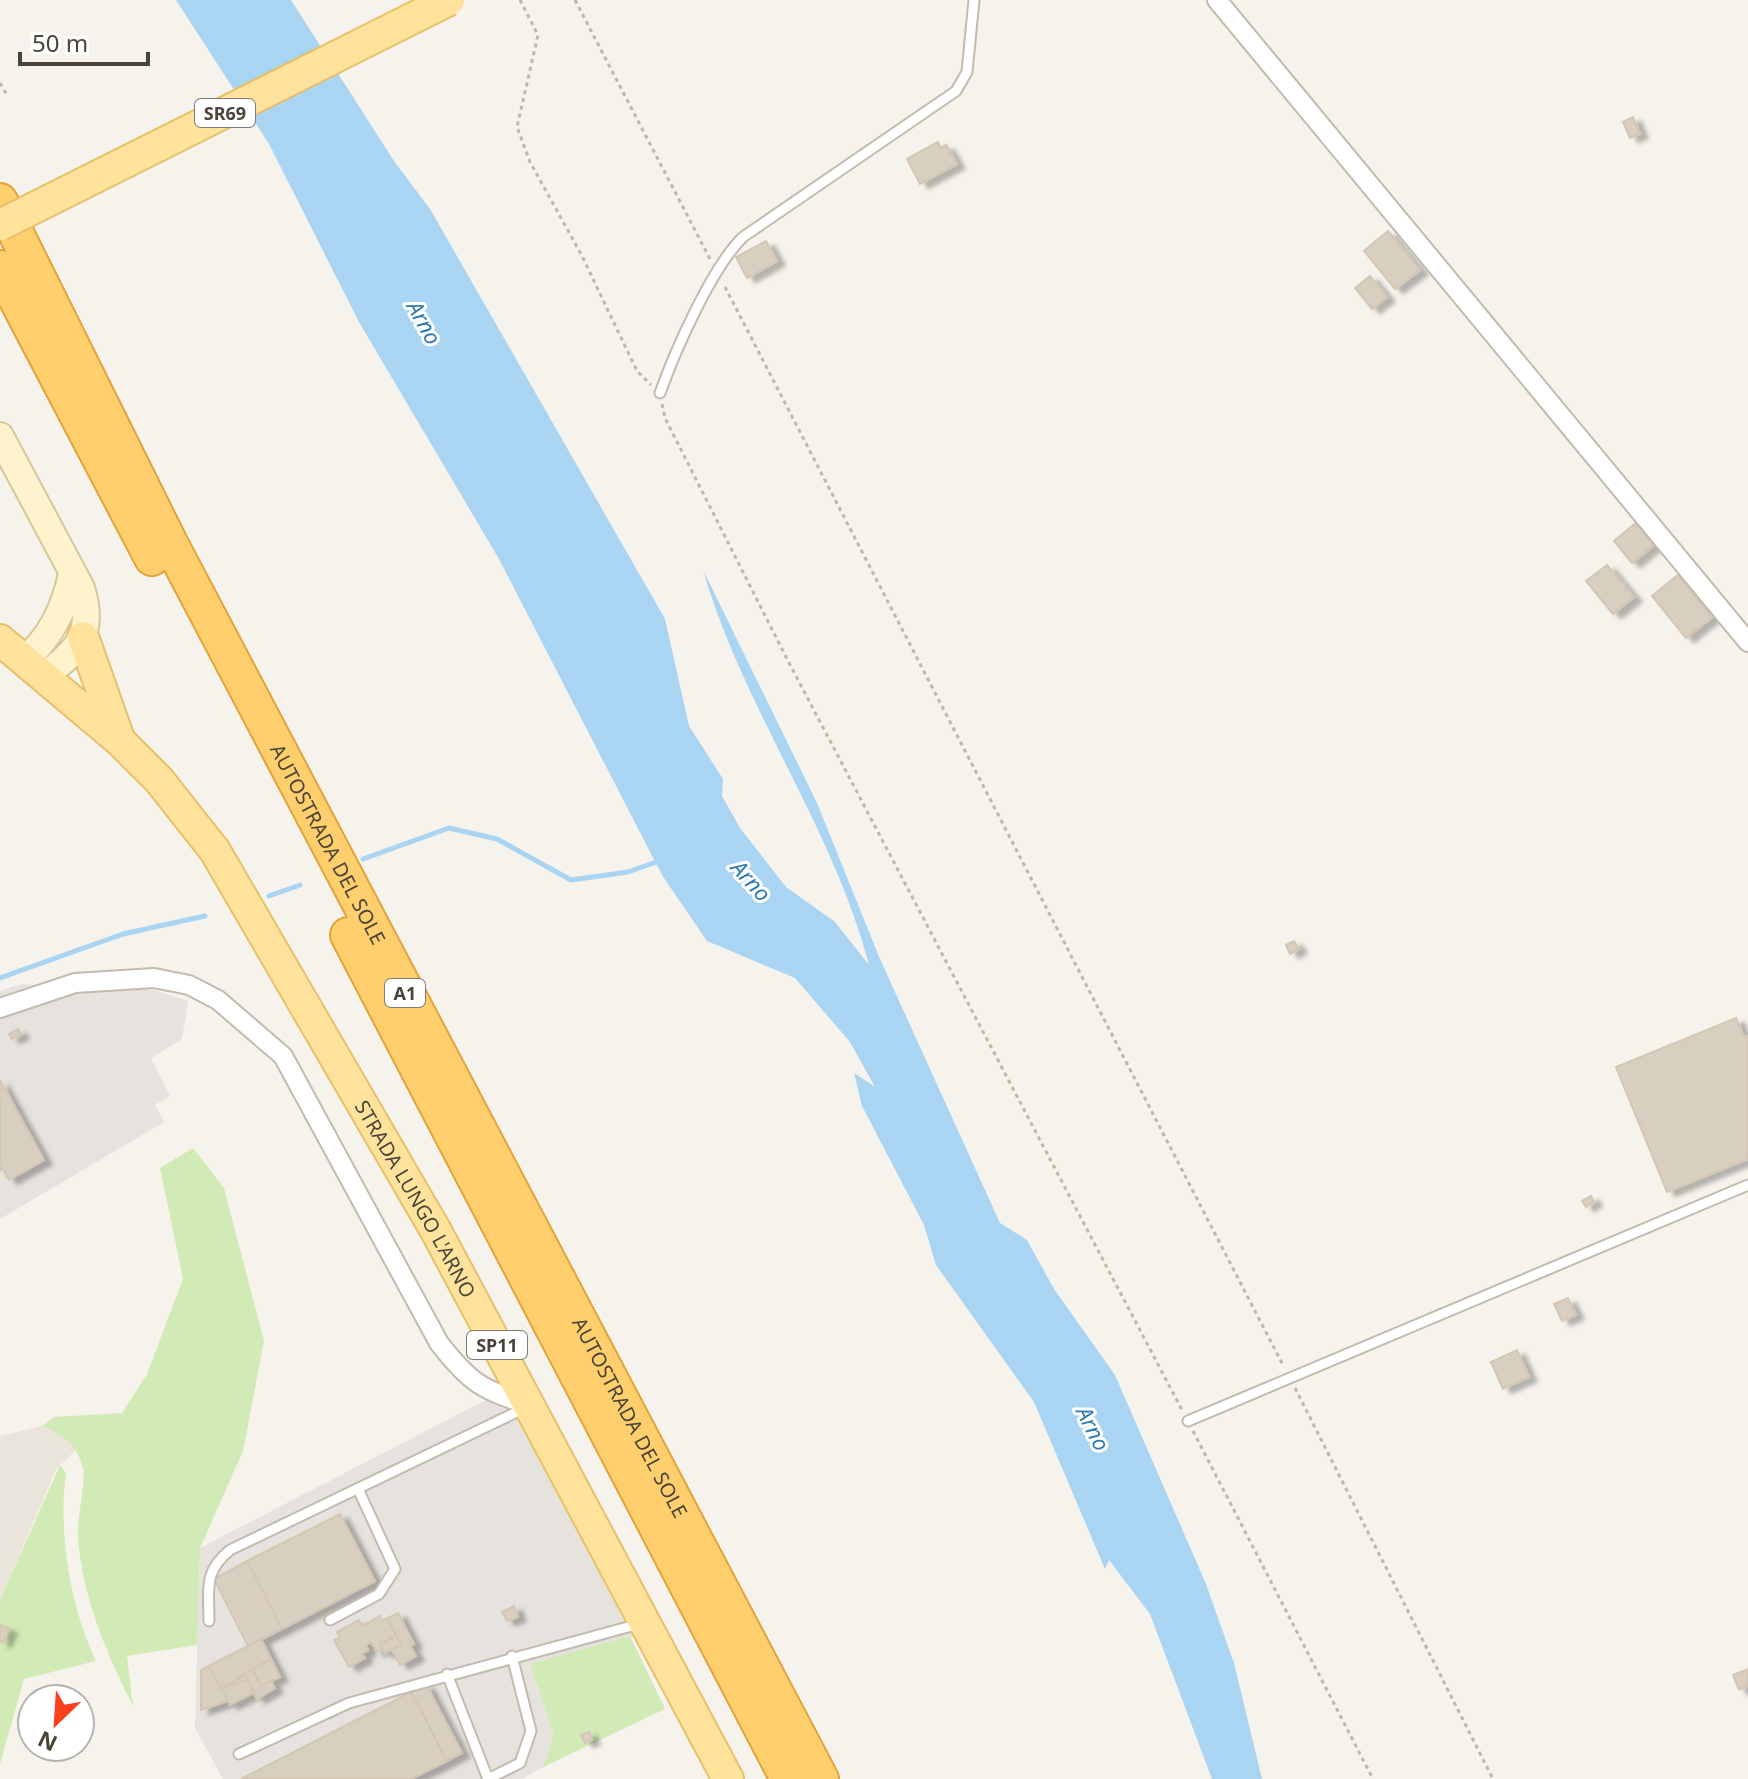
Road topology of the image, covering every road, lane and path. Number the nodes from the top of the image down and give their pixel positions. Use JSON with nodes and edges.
{"nodes":[{"id":1,"x":449,"y":0,"type":"edge"},
{"id":2,"x":520,"y":0,"type":"edge"},
{"id":3,"x":575,"y":0,"type":"edge"},
{"id":4,"x":974,"y":0,"type":"edge"},
{"id":5,"x":1217,"y":0,"type":"edge"},
{"id":6,"x":0,"y":83,"type":"edge"},
{"id":7,"x":7,"y":95,"type":"dead end"},
{"id":8,"x":0,"y":201,"type":"edge"},
{"id":9,"x":0,"y":225,"type":"edge"},
{"id":10,"x":0,"y":268,"type":"edge"},
{"id":11,"x":717,"y":272,"type":"junction"},
{"id":12,"x":660,"y":393,"type":"junction"},
{"id":13,"x":0,"y":436,"type":"edge"},
{"id":14,"x":72,"y":574,"type":"junction"},
{"id":15,"x":83,"y":637,"type":"junction"},
{"id":16,"x":0,"y":640,"type":"edge"},
{"id":17,"x":1748,"y":642,"type":"edge"},
{"id":18,"x":34,"y":667,"type":"junction"},
{"id":19,"x":120,"y":741,"type":"junction"},
{"id":20,"x":0,"y":1008,"type":"edge"},
{"id":21,"x":1748,"y":1185,"type":"edge"},
{"id":22,"x":1291,"y":1380,"type":"junction"},
{"id":23,"x":530,"y":1405,"type":"junction"},
{"id":24,"x":1188,"y":1421,"type":"junction"},
{"id":25,"x":358,"y":1489,"type":"junction"},
{"id":26,"x":330,"y":1620,"type":"dead end"},
{"id":27,"x":209,"y":1621,"type":"dead end"},
{"id":28,"x":646,"y":1622,"type":"junction"},
{"id":29,"x":512,"y":1656,"type":"junction"},
{"id":30,"x":447,"y":1674,"type":"junction"},
{"id":31,"x":239,"y":1754,"type":"dead end"},
{"id":32,"x":728,"y":1779,"type":"edge"},
{"id":33,"x":788,"y":1779,"type":"edge"},
{"id":34,"x":821,"y":1779,"type":"edge"},
{"id":35,"x":1373,"y":1779,"type":"edge"},
{"id":36,"x":1493,"y":1779,"type":"edge"}],
"edges":[{"from":1,"to":9,"type":"main road","number":"SR69","bridge":true},
{"from":2,"to":12,"type":"path"},
{"from":3,"to":11,"type":"path"},
{"from":4,"to":11,"type":"lane"},
{"from":5,"to":17,"type":"street"},
{"from":6,"to":7,"type":"path"},
{"from":8,"to":34,"type":"highway","name":"AUTOSTRADA DEL SOLE","number":"A1"},
{"from":10,"to":33,"type":"highway","name":"AUTOSTRADA DEL SOLE","number":"A1"},
{"from":11,"to":12,"type":"lane"},
{"from":11,"to":22,"type":"path"},
{"from":12,"to":24,"type":"path"},
{"from":13,"to":14,"type":"street"},
{"from":14,"to":15,"type":"street"},
{"from":14,"to":18,"type":"street"},
{"from":15,"to":18,"type":"street"},
{"from":15,"to":19,"type":"main road"},
{"from":16,"to":18,"type":"main road","name":"STRADA LUNGO L'ARNO"},
{"from":18,"to":19,"type":"main road","name":"STRADA LUNGO L'ARNO"},
{"from":19,"to":23,"type":"main road","name":"STRADA LUNGO L'ARNO","number":"SP11"},
{"from":20,"to":23,"type":"street"},
{"from":21,"to":22,"type":"lane"},
{"from":22,"to":24,"type":"lane"},
{"from":22,"to":36,"type":"path"},
{"from":23,"to":25,"type":"lane"},
{"from":23,"to":28,"type":"main road","name":"STRADA LUNGO L'ARNO","number":"SP11"},
{"from":24,"to":35,"type":"path"},
{"from":25,"to":26,"type":"lane"},
{"from":25,"to":27,"type":"lane"},
{"from":28,"to":29,"type":"lane"},
{"from":28,"to":32,"type":"main road","name":"STRADA LUNGO L'ARNO","number":"SP11"},
{"from":29,"to":30,"type":"lane"},
{"from":29,"to":30,"type":"lane"},
{"from":30,"to":31,"type":"lane"}]}
